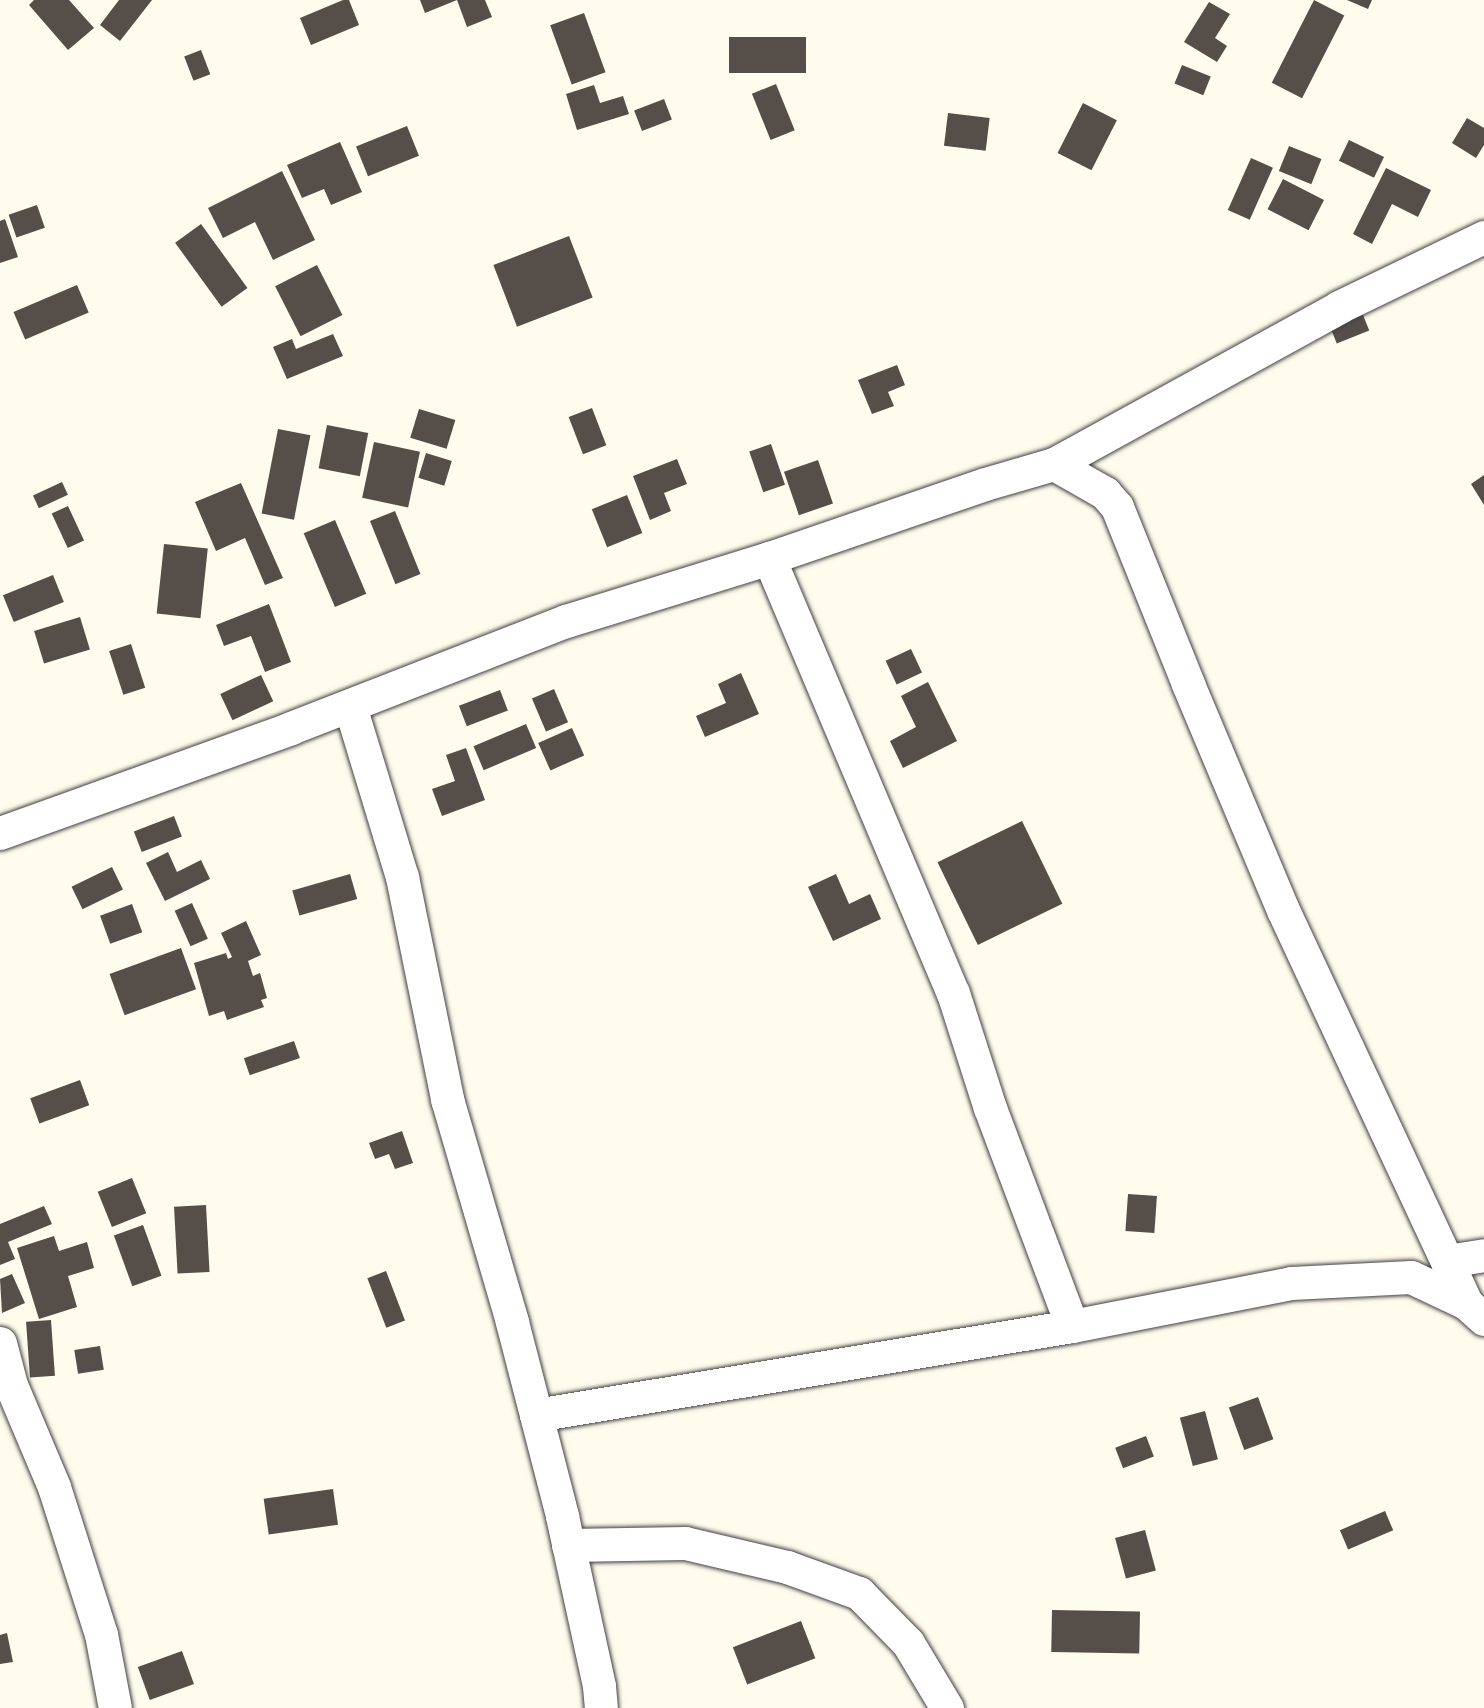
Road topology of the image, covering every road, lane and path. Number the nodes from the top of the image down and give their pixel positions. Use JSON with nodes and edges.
{"nodes":[{"id":1,"x":1484,"y":237,"type":"edge"},
{"id":2,"x":1054,"y":464,"type":"junction"},
{"id":3,"x":770,"y":558,"type":"junction"},
{"id":4,"x":350,"y":705,"type":"junction"},
{"id":5,"x":0,"y":833,"type":"edge"},
{"id":6,"x":1484,"y":1254,"type":"edge"},
{"id":7,"x":1447,"y":1261,"type":"junction"},
{"id":8,"x":1475,"y":1311,"type":"edge"},
{"id":9,"x":1072,"y":1326,"type":"junction"},
{"id":10,"x":0,"y":1343,"type":"edge"},
{"id":11,"x":536,"y":1415,"type":"junction"},
{"id":12,"x":568,"y":1545,"type":"junction"},
{"id":13,"x":115,"y":1708,"type":"edge"},
{"id":14,"x":601,"y":1708,"type":"edge"},
{"id":15,"x":947,"y":1708,"type":"edge"}],
"edges":[{"from":1,"to":2,"type":"street"},
{"from":2,"to":3,"type":"street"},
{"from":2,"to":7,"type":"street"},
{"from":3,"to":4,"type":"street"},
{"from":3,"to":9,"type":"street"},
{"from":4,"to":5,"type":"street"},
{"from":4,"to":11,"type":"street"},
{"from":6,"to":7,"type":"street"},
{"from":7,"to":8,"type":"street"},
{"from":8,"to":9,"type":"street"},
{"from":9,"to":11,"type":"street"},
{"from":10,"to":13,"type":"street"},
{"from":11,"to":12,"type":"street"},
{"from":12,"to":14,"type":"street"},
{"from":12,"to":15,"type":"street"}]}
